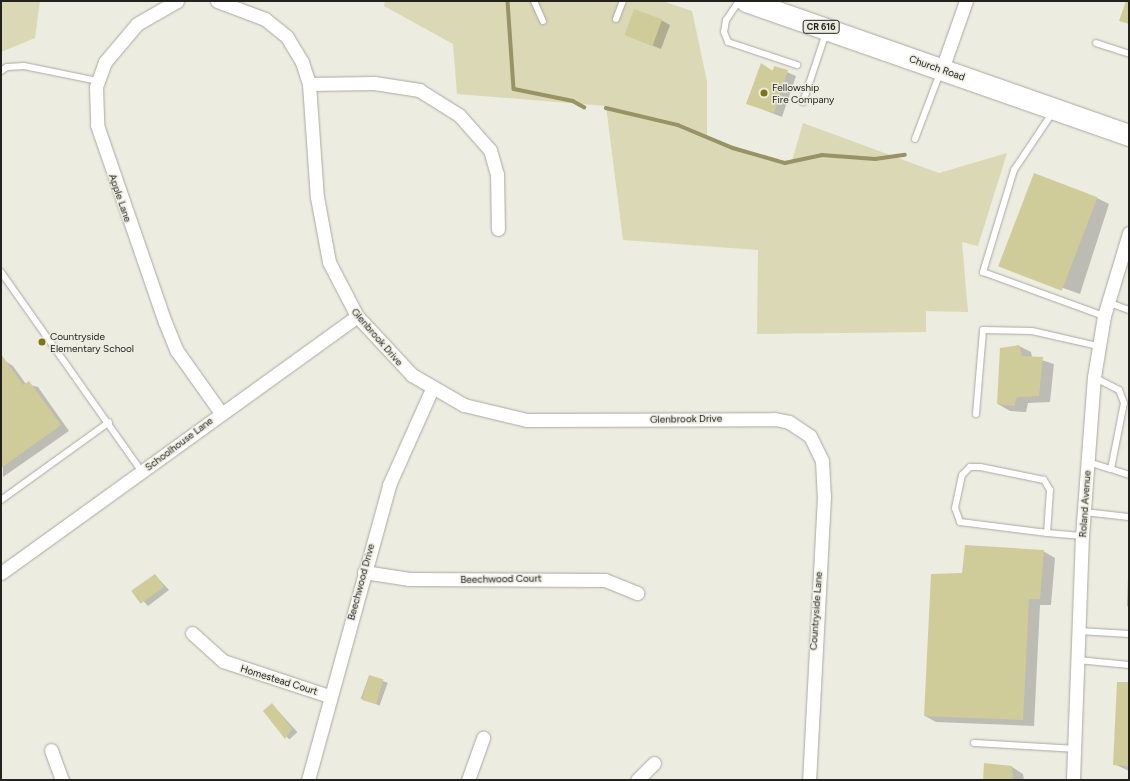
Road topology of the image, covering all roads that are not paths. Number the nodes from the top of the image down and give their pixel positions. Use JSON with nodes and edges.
{"nodes":[{"id":1,"x":178,"y":1,"type":"edge"},
{"id":2,"x":216,"y":1,"type":"edge"},
{"id":3,"x":534,"y":1,"type":"edge"},
{"id":4,"x":623,"y":1,"type":"edge"},
{"id":5,"x":739,"y":1,"type":"edge"},
{"id":6,"x":746,"y":1,"type":"edge"},
{"id":7,"x":966,"y":1,"type":"edge"},
{"id":8,"x":616,"y":19,"type":"dead end"},
{"id":9,"x":543,"y":21,"type":"dead end"},
{"id":10,"x":828,"y":29,"type":"junction"},
{"id":11,"x":1096,"y":43,"type":"dead end"},
{"id":12,"x":1129,"y":54,"type":"edge"},
{"id":13,"x":797,"y":65,"type":"dead end"},
{"id":14,"x":942,"y":69,"type":"junction"},
{"id":15,"x":1,"y":72,"type":"edge"},
{"id":16,"x":98,"y":81,"type":"junction"},
{"id":17,"x":309,"y":84,"type":"junction"},
{"id":18,"x":803,"y":102,"type":"dead end"},
{"id":19,"x":1055,"y":109,"type":"junction"},
{"id":20,"x":1129,"y":135,"type":"edge"},
{"id":21,"x":915,"y":139,"type":"dead end"},
{"id":22,"x":498,"y":229,"type":"dead end"},
{"id":23,"x":1129,"y":233,"type":"edge"},
{"id":24,"x":1,"y":272,"type":"edge"},
{"id":25,"x":1107,"y":302,"type":"junction"},
{"id":26,"x":1129,"y":310,"type":"edge"},
{"id":27,"x":357,"y":316,"type":"junction"},
{"id":28,"x":1104,"y":316,"type":"junction"},
{"id":29,"x":1098,"y":346,"type":"junction"},
{"id":30,"x":1094,"y":377,"type":"junction"},
{"id":31,"x":432,"y":389,"type":"junction"},
{"id":32,"x":221,"y":413,"type":"junction"},
{"id":33,"x":976,"y":414,"type":"dead end"},
{"id":34,"x":109,"y":422,"type":"junction"},
{"id":35,"x":816,"y":444,"type":"joint"},
{"id":36,"x":1088,"y":462,"type":"junction"},
{"id":37,"x":1111,"y":469,"type":"junction"},
{"id":38,"x":142,"y":472,"type":"junction"},
{"id":39,"x":1129,"y":475,"type":"edge"},
{"id":40,"x":1,"y":500,"type":"edge"},
{"id":41,"x":1084,"y":512,"type":"junction"},
{"id":42,"x":1129,"y":518,"type":"edge"},
{"id":43,"x":1047,"y":533,"type":"junction"},
{"id":44,"x":1082,"y":536,"type":"junction"},
{"id":45,"x":364,"y":572,"type":"junction"},
{"id":46,"x":1,"y":573,"type":"edge"},
{"id":47,"x":637,"y":593,"type":"dead end"},
{"id":48,"x":1079,"y":631,"type":"junction"},
{"id":49,"x":192,"y":634,"type":"dead end"},
{"id":50,"x":1129,"y":634,"type":"edge"},
{"id":51,"x":1078,"y":660,"type":"junction"},
{"id":52,"x":1129,"y":666,"type":"edge"},
{"id":53,"x":329,"y":696,"type":"junction"},
{"id":54,"x":483,"y":738,"type":"dead end"},
{"id":55,"x":974,"y":743,"type":"dead end"},
{"id":56,"x":1074,"y":749,"type":"junction"},
{"id":57,"x":50,"y":750,"type":"dead end"},
{"id":58,"x":654,"y":762,"type":"dead end"},
{"id":59,"x":62,"y":780,"type":"edge"},
{"id":60,"x":308,"y":780,"type":"edge"},
{"id":61,"x":468,"y":780,"type":"edge"},
{"id":62,"x":637,"y":780,"type":"edge"},
{"id":63,"x":809,"y":780,"type":"edge"},
{"id":64,"x":1073,"y":780,"type":"edge"}],
"edges":[{"from":1,"to":16,"type":"street","name":"Apple Lane"},
{"from":2,"to":17,"type":"street","name":"Glenbrook Drive"},
{"from":3,"to":9,"type":"lane"},
{"from":4,"to":8,"type":"lane"},
{"from":5,"to":13,"type":"lane"},
{"from":6,"to":10,"type":"main road","name":"Church Road","number":"CR 616"},
{"from":7,"to":14,"type":"street"},
{"from":10,"to":14,"type":"main road","name":"Church Road","number":"CR 616"},
{"from":10,"to":18,"type":"lane"},
{"from":11,"to":12,"type":"lane"},
{"from":14,"to":19,"type":"main road","name":"Church Road","number":"CR 616"},
{"from":14,"to":21,"type":"lane"},
{"from":15,"to":16,"type":"lane"},
{"from":16,"to":32,"type":"street","name":"Apple Lane"},
{"from":17,"to":22,"type":"street"},
{"from":17,"to":27,"type":"street","name":"Glenbrook Drive"},
{"from":19,"to":20,"type":"main road","name":"Church Road","number":"CR 616"},
{"from":19,"to":28,"type":"lane"},
{"from":23,"to":25,"type":"street","name":"Roland Avenue"},
{"from":24,"to":34,"type":"lane"},
{"from":25,"to":26,"type":"lane"},
{"from":25,"to":28,"type":"street","name":"Roland Avenue"},
{"from":27,"to":31,"type":"street","name":"Glenbrook Drive"},
{"from":27,"to":32,"type":"street","name":"Schoolhouse Lane"},
{"from":28,"to":29,"type":"street","name":"Roland Avenue"},
{"from":29,"to":30,"type":"street","name":"Roland Avenue"},
{"from":29,"to":33,"type":"lane"},
{"from":30,"to":36,"type":"street","name":"Roland Avenue"},
{"from":30,"to":37,"type":"lane"},
{"from":31,"to":35,"type":"street","name":"Glenbrook Drive"},
{"from":31,"to":45,"type":"street","name":"Beechwood Drive"},
{"from":32,"to":38,"type":"street","name":"Schoolhouse Lane"},
{"from":34,"to":38,"type":"lane"},
{"from":34,"to":40,"type":"lane"},
{"from":35,"to":63,"type":"street","name":"Countryside Lane"},
{"from":36,"to":37,"type":"lane"},
{"from":36,"to":41,"type":"street","name":"Roland Avenue"},
{"from":37,"to":39,"type":"lane"},
{"from":38,"to":46,"type":"street","name":"Schoolhouse Lane"},
{"from":41,"to":42,"type":"lane"},
{"from":41,"to":44,"type":"street","name":"Roland Avenue"},
{"from":43,"to":43,"type":"lane"},
{"from":43,"to":44,"type":"lane"},
{"from":44,"to":48,"type":"street","name":"Roland Avenue"},
{"from":45,"to":47,"type":"street","name":"Beechwood Court"},
{"from":45,"to":53,"type":"street","name":"Beechwood Drive"},
{"from":48,"to":50,"type":"lane"},
{"from":48,"to":51,"type":"street","name":"Roland Avenue"},
{"from":49,"to":53,"type":"street","name":"Homestead Court"},
{"from":51,"to":52,"type":"lane"},
{"from":51,"to":56,"type":"street","name":"Roland Avenue"},
{"from":53,"to":60,"type":"street","name":"Beechwood Drive"},
{"from":54,"to":61,"type":"street"},
{"from":55,"to":56,"type":"lane"},
{"from":56,"to":64,"type":"street","name":"Roland Avenue"},
{"from":57,"to":59,"type":"street"},
{"from":58,"to":62,"type":"street"}]}
